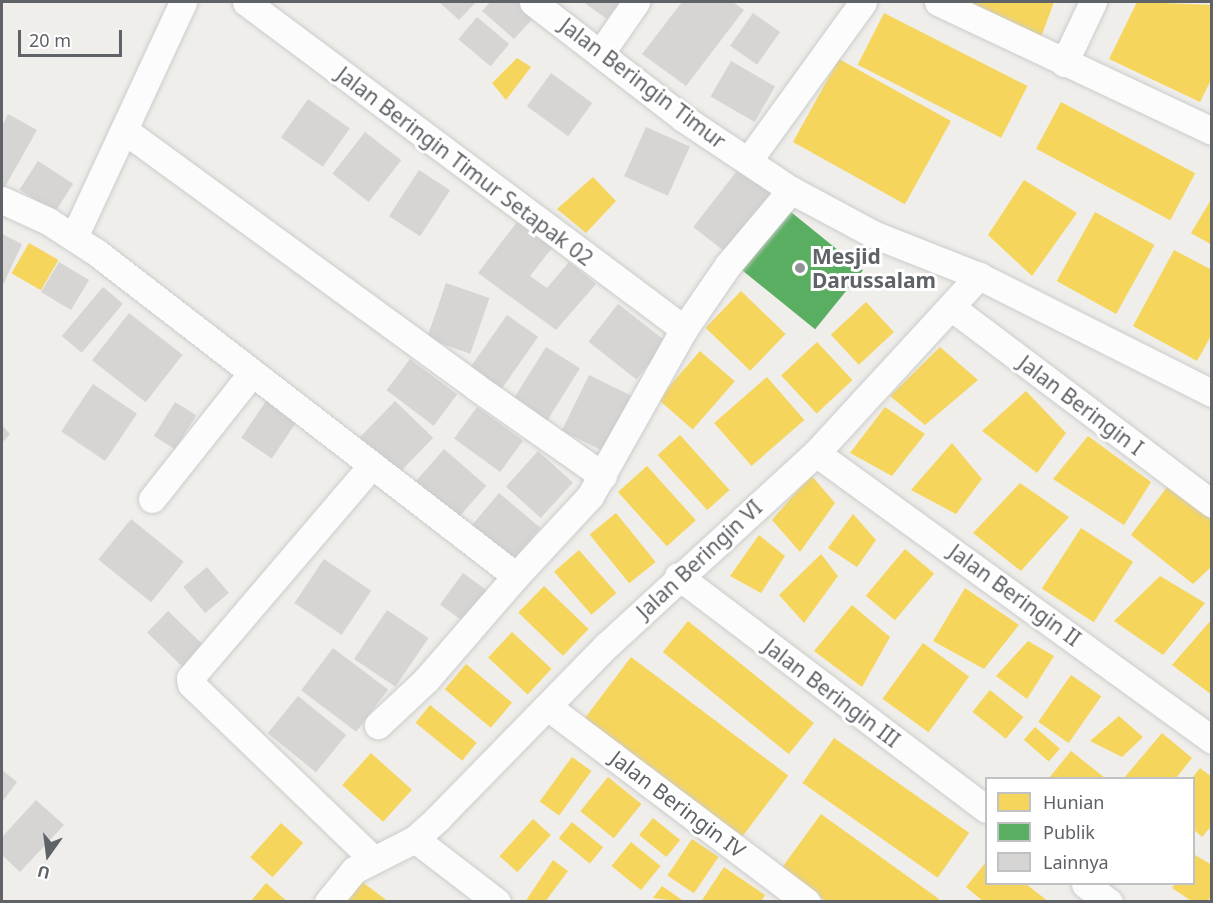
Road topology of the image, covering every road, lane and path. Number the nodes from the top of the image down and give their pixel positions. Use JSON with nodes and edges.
{"nodes":[{"id":1,"x":183,"y":2,"type":"edge"},
{"id":2,"x":246,"y":2,"type":"edge"},
{"id":3,"x":533,"y":2,"type":"edge"},
{"id":4,"x":636,"y":2,"type":"edge"},
{"id":5,"x":863,"y":2,"type":"edge"},
{"id":6,"x":938,"y":2,"type":"edge"},
{"id":7,"x":1093,"y":2,"type":"edge"},
{"id":8,"x":602,"y":51,"type":"junction"},
{"id":9,"x":1064,"y":63,"type":"junction"},
{"id":10,"x":124,"y":130,"type":"junction"},
{"id":11,"x":1212,"y":131,"type":"edge"},
{"id":12,"x":748,"y":160,"type":"junction"},
{"id":13,"x":791,"y":190,"type":"junction"},
{"id":14,"x":2,"y":200,"type":"edge"},
{"id":15,"x":74,"y":237,"type":"junction"},
{"id":16,"x":979,"y":276,"type":"junction"},
{"id":17,"x":951,"y":307,"type":"junction"},
{"id":18,"x":684,"y":328,"type":"junction"},
{"id":19,"x":252,"y":373,"type":"junction"},
{"id":20,"x":1212,"y":393,"type":"edge"},
{"id":21,"x":816,"y":453,"type":"junction"},
{"id":22,"x":372,"y":465,"type":"junction"},
{"id":23,"x":603,"y":476,"type":"junction"},
{"id":24,"x":152,"y":499,"type":"dead end"},
{"id":25,"x":1212,"y":504,"type":"edge"},
{"id":26,"x":516,"y":576,"type":"junction"},
{"id":27,"x":678,"y":576,"type":"junction"},
{"id":28,"x":548,"y":707,"type":"junction"},
{"id":29,"x":378,"y":725,"type":"dead end"},
{"id":30,"x":1212,"y":740,"type":"edge"},
{"id":31,"x":985,"y":807,"type":"edge"},
{"id":32,"x":415,"y":839,"type":"junction"},
{"id":33,"x":372,"y":858,"type":"junction"},
{"id":34,"x":1086,"y":885,"type":"edge"},
{"id":35,"x":328,"y":902,"type":"edge"},
{"id":36,"x":497,"y":902,"type":"edge"},
{"id":37,"x":807,"y":902,"type":"edge"},
{"id":38,"x":1109,"y":902,"type":"edge"}],
"edges":[{"from":1,"to":10,"type":"street"},
{"from":2,"to":18,"type":"street","name":"Jalan Beringin Timur Setapak 02"},
{"from":3,"to":8,"type":"street","name":"Jalan Beringin Timur"},
{"from":4,"to":8,"type":"street"},
{"from":5,"to":12,"type":"street"},
{"from":6,"to":9,"type":"street"},
{"from":7,"to":9,"type":"street"},
{"from":8,"to":12,"type":"street","name":"Jalan Beringin Timur"},
{"from":9,"to":11,"type":"street"},
{"from":10,"to":15,"type":"street"},
{"from":10,"to":23,"type":"street"},
{"from":12,"to":13,"type":"street","name":"Jalan Beringin Timur"},
{"from":13,"to":16,"type":"street","name":"Jalan Beringin Timur"},
{"from":13,"to":18,"type":"street"},
{"from":14,"to":15,"type":"street"},
{"from":15,"to":19,"type":"street"},
{"from":16,"to":17,"type":"street","name":"Jalan Beringin VI"},
{"from":16,"to":20,"type":"street","name":"Jalan Beringin Timur"},
{"from":17,"to":21,"type":"street","name":"Jalan Beringin VI"},
{"from":17,"to":25,"type":"street","name":"Jalan Beringin I"},
{"from":18,"to":23,"type":"street"},
{"from":19,"to":22,"type":"street"},
{"from":19,"to":24,"type":"street"},
{"from":21,"to":27,"type":"street","name":"Jalan Beringin VI"},
{"from":21,"to":30,"type":"street","name":"Jalan Beringin II"},
{"from":22,"to":26,"type":"street"},
{"from":22,"to":33,"type":"street"},
{"from":23,"to":26,"type":"street"},
{"from":26,"to":29,"type":"street"},
{"from":27,"to":28,"type":"street","name":"Jalan Beringin VI"},
{"from":27,"to":31,"type":"street","name":"Jalan Beringin III"},
{"from":28,"to":32,"type":"street","name":"Jalan Beringin VI"},
{"from":28,"to":37,"type":"street","name":"Jalan Beringin IV"},
{"from":32,"to":33,"type":"street"},
{"from":32,"to":36,"type":"street"},
{"from":33,"to":35,"type":"street"},
{"from":34,"to":38,"type":"street"}]}
